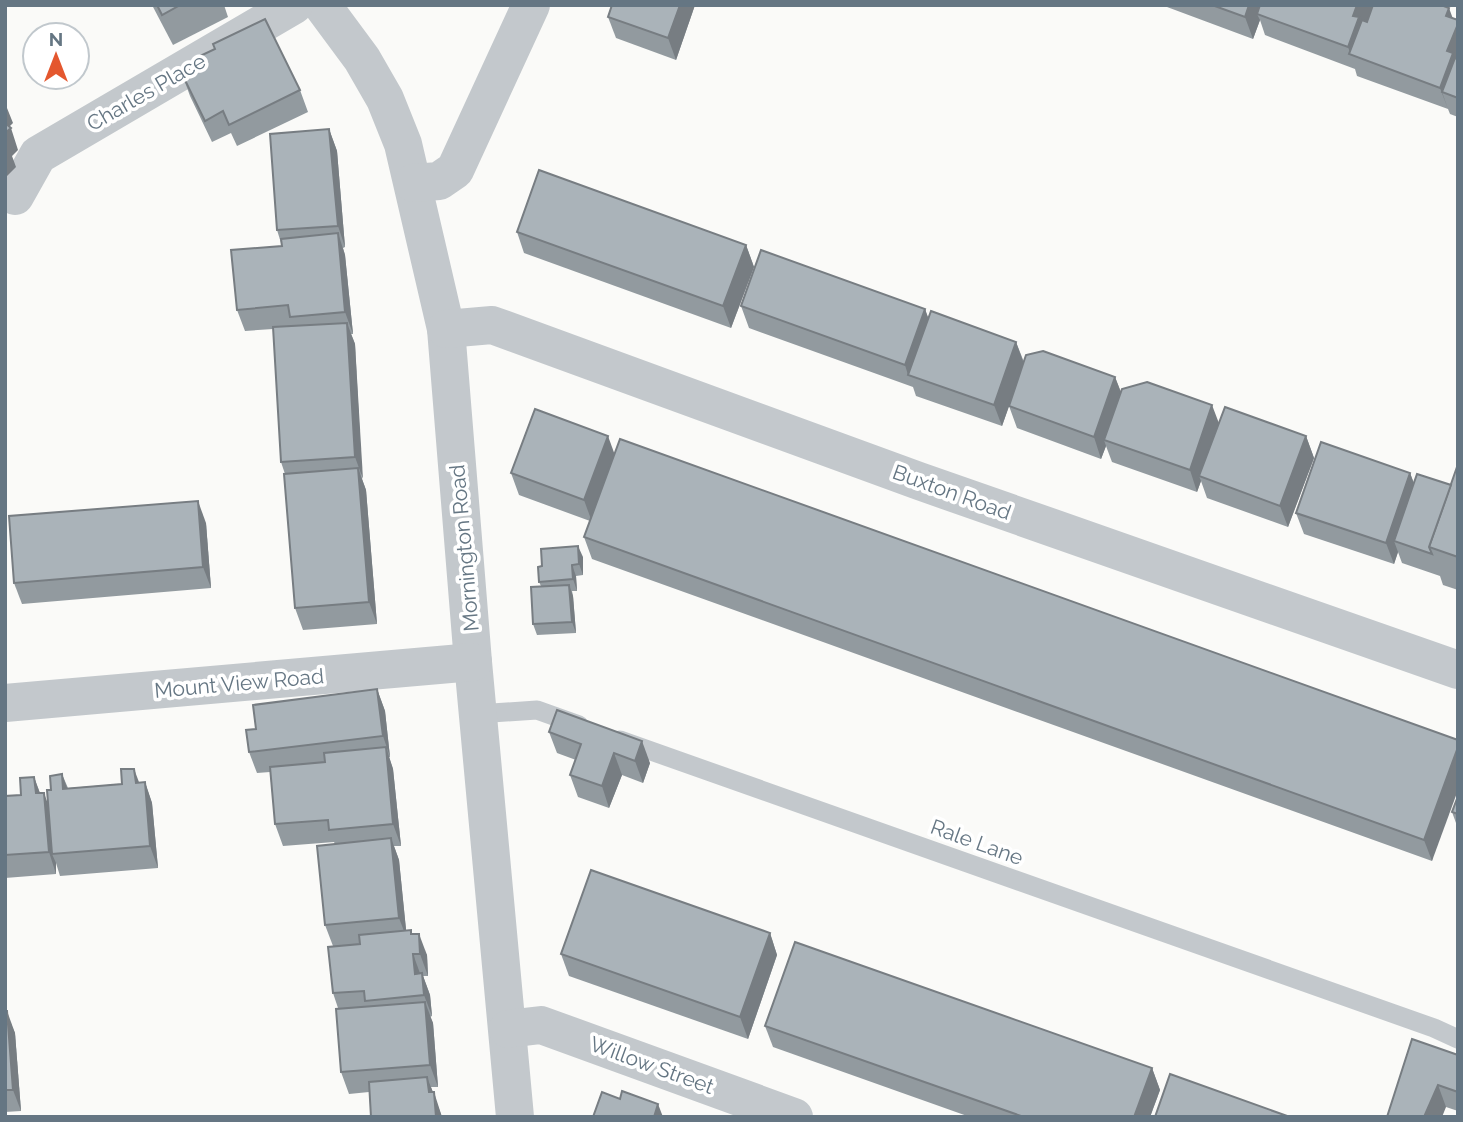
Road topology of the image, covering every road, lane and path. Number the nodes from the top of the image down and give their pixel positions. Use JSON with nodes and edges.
{"nodes":[{"id":1,"x":294,"y":5,"type":"edge"},
{"id":2,"x":322,"y":5,"type":"edge"},
{"id":3,"x":531,"y":5,"type":"edge"},
{"id":4,"x":413,"y":183,"type":"junction"},
{"id":5,"x":15,"y":196,"type":"dead end"},
{"id":6,"x":446,"y":329,"type":"junction"},
{"id":7,"x":473,"y":662,"type":"junction"},
{"id":8,"x":1458,"y":670,"type":"edge"},
{"id":9,"x":5,"y":703,"type":"edge"},
{"id":10,"x":477,"y":714,"type":"junction"},
{"id":11,"x":508,"y":1030,"type":"junction"},
{"id":12,"x":1458,"y":1039,"type":"edge"},
{"id":13,"x":515,"y":1117,"type":"edge"},
{"id":14,"x":793,"y":1117,"type":"edge"}],
"edges":[{"from":1,"to":5,"type":"street","name":"Charles Place"},
{"from":2,"to":4,"type":"street","name":"Mornington Road"},
{"from":3,"to":4,"type":"street"},
{"from":4,"to":6,"type":"street","name":"Mornington Road"},
{"from":6,"to":7,"type":"street","name":"Mornington Road"},
{"from":6,"to":8,"type":"street","name":"Buxton Road"},
{"from":7,"to":9,"type":"street","name":"Mount View Road"},
{"from":7,"to":10,"type":"street","name":"Mornington Road"},
{"from":10,"to":11,"type":"street","name":"Mornington Road"},
{"from":10,"to":12,"type":"lane","name":"Rale Lane"},
{"from":11,"to":13,"type":"street","name":"Mornington Road"},
{"from":11,"to":14,"type":"street","name":"Willow Street"}]}
